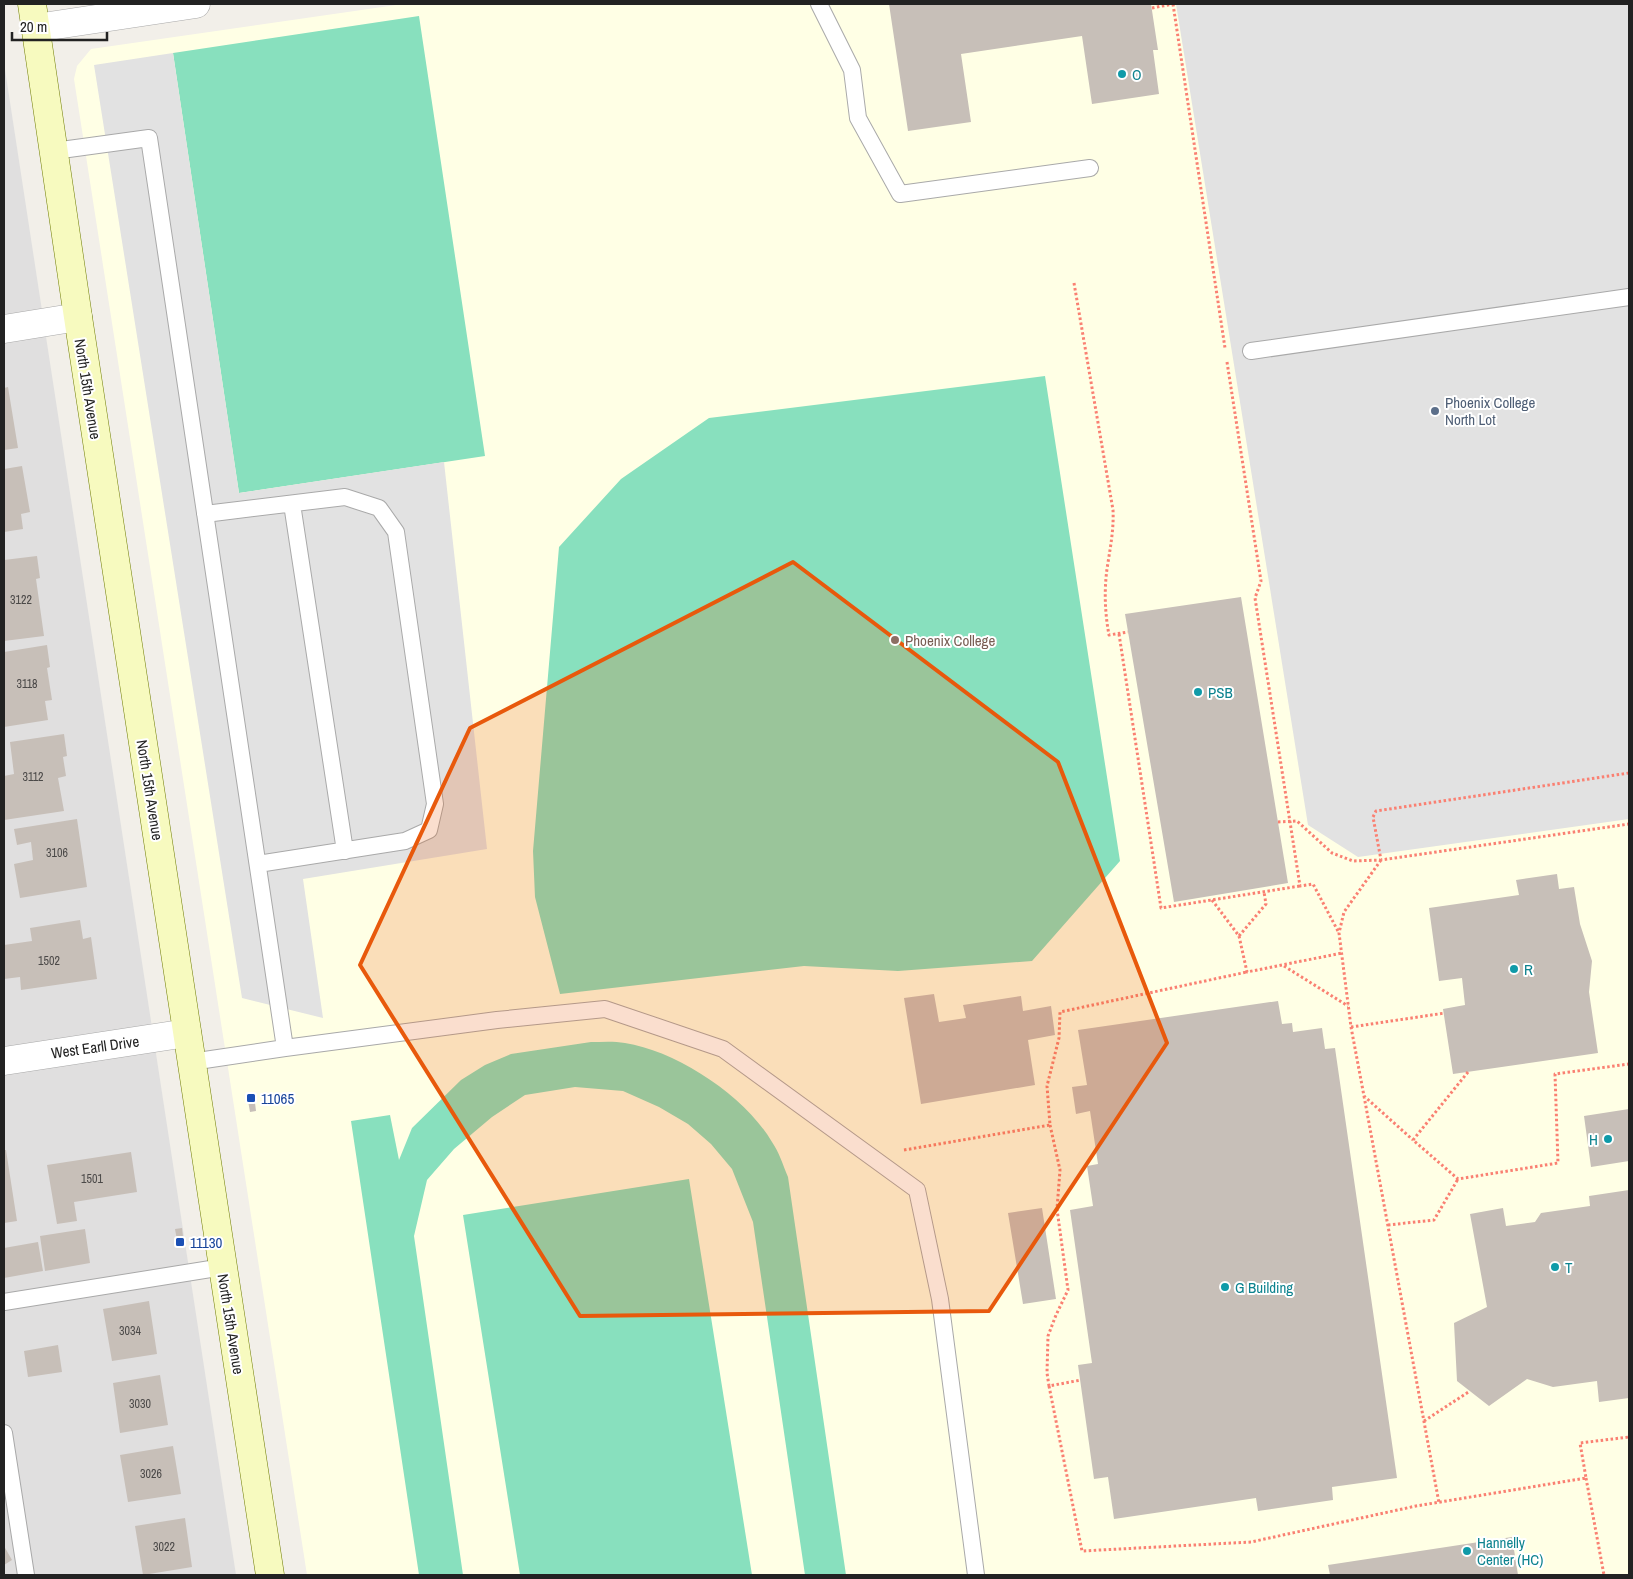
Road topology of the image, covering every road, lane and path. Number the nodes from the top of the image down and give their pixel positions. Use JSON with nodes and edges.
{"nodes":[{"id":1,"x":196,"y":4,"type":"edge"},
{"id":2,"x":818,"y":4,"type":"edge"},
{"id":3,"x":1173,"y":4,"type":"edge"},
{"id":4,"x":1152,"y":8,"type":"dead end"},
{"id":5,"x":34,"y":16,"type":"edge"},
{"id":6,"x":54,"y":150,"type":"junction"},
{"id":7,"x":1090,"y":168,"type":"dead end"},
{"id":8,"x":1074,"y":283,"type":"dead end"},
{"id":9,"x":1629,"y":297,"type":"edge"},
{"id":10,"x":78,"y":318,"type":"junction"},
{"id":11,"x":4,"y":329,"type":"edge"},
{"id":12,"x":1251,"y":351,"type":"dead end"},
{"id":13,"x":292,"y":504,"type":"junction"},
{"id":14,"x":206,"y":514,"type":"junction"},
{"id":15,"x":1128,"y":632,"type":"dead end"},
{"id":16,"x":1119,"y":634,"type":"junction"},
{"id":17,"x":1629,"y":773,"type":"edge"},
{"id":18,"x":1289,"y":821,"type":"junction"},
{"id":19,"x":1278,"y":822,"type":"dead end"},
{"id":20,"x":1629,"y":824,"type":"edge"},
{"id":21,"x":345,"y":852,"type":"junction"},
{"id":22,"x":1381,"y":860,"type":"junction"},
{"id":23,"x":258,"y":864,"type":"junction"},
{"id":24,"x":1300,"y":886,"type":"junction"},
{"id":25,"x":1264,"y":892,"type":"junction"},
{"id":26,"x":1212,"y":900,"type":"junction"},
{"id":27,"x":1339,"y":933,"type":"junction"},
{"id":28,"x":1239,"y":936,"type":"junction"},
{"id":29,"x":1342,"y":953,"type":"junction"},
{"id":30,"x":1284,"y":965,"type":"junction"},
{"id":31,"x":1247,"y":972,"type":"junction"},
{"id":32,"x":1348,"y":1006,"type":"junction"},
{"id":33,"x":1444,"y":1013,"type":"dead end"},
{"id":34,"x":1351,"y":1027,"type":"junction"},
{"id":35,"x":186,"y":1034,"type":"junction"},
{"id":36,"x":285,"y":1048,"type":"junction"},
{"id":37,"x":4,"y":1060,"type":"edge"},
{"id":38,"x":191,"y":1062,"type":"junction"},
{"id":39,"x":1629,"y":1064,"type":"edge"},
{"id":40,"x":1468,"y":1072,"type":"dead end"},
{"id":41,"x":1364,"y":1096,"type":"junction"},
{"id":42,"x":1050,"y":1125,"type":"junction"},
{"id":43,"x":1413,"y":1140,"type":"junction"},
{"id":44,"x":870,"y":1156,"type":"junction"},
{"id":45,"x":1458,"y":1179,"type":"junction"},
{"id":46,"x":1388,"y":1225,"type":"junction"},
{"id":47,"x":223,"y":1267,"type":"junction"},
{"id":48,"x":4,"y":1302,"type":"edge"},
{"id":49,"x":1081,"y":1380,"type":"dead end"},
{"id":50,"x":1049,"y":1386,"type":"junction"},
{"id":51,"x":1470,"y":1391,"type":"dead end"},
{"id":52,"x":1424,"y":1421,"type":"junction"},
{"id":53,"x":4,"y":1434,"type":"edge"},
{"id":54,"x":1629,"y":1437,"type":"edge"},
{"id":55,"x":1586,"y":1478,"type":"junction"},
{"id":56,"x":1439,"y":1503,"type":"junction"},
{"id":57,"x":26,"y":1575,"type":"edge"},
{"id":58,"x":270,"y":1575,"type":"edge"},
{"id":59,"x":976,"y":1575,"type":"edge"},
{"id":60,"x":1604,"y":1575,"type":"edge"}],
"edges":[{"from":1,"to":5,"type":"street"},
{"from":2,"to":7,"type":"lane"},
{"from":3,"to":4,"type":"path"},
{"from":3,"to":18,"type":"path"},
{"from":5,"to":6,"type":"street","name":"North 15th Avenue"},
{"from":6,"to":10,"type":"street","name":"North 15th Avenue"},
{"from":6,"to":14,"type":"lane"},
{"from":8,"to":16,"type":"path"},
{"from":9,"to":12,"type":"lane"},
{"from":10,"to":11,"type":"street"},
{"from":10,"to":35,"type":"street","name":"North 15th Avenue"},
{"from":13,"to":14,"type":"lane"},
{"from":13,"to":21,"type":"lane"},
{"from":13,"to":21,"type":"lane"},
{"from":14,"to":23,"type":"lane"},
{"from":15,"to":16,"type":"path"},
{"from":16,"to":26,"type":"path"},
{"from":17,"to":22,"type":"path"},
{"from":18,"to":19,"type":"path"},
{"from":18,"to":22,"type":"path"},
{"from":18,"to":24,"type":"path"},
{"from":20,"to":22,"type":"path"},
{"from":21,"to":23,"type":"lane"},
{"from":22,"to":27,"type":"path"},
{"from":23,"to":36,"type":"lane"},
{"from":24,"to":25,"type":"path"},
{"from":24,"to":27,"type":"path"},
{"from":25,"to":26,"type":"path"},
{"from":25,"to":28,"type":"path"},
{"from":26,"to":28,"type":"path"},
{"from":27,"to":29,"type":"path"},
{"from":28,"to":31,"type":"path"},
{"from":29,"to":30,"type":"path"},
{"from":29,"to":32,"type":"path"},
{"from":30,"to":31,"type":"path"},
{"from":30,"to":32,"type":"path"},
{"from":31,"to":42,"type":"path"},
{"from":32,"to":34,"type":"path"},
{"from":33,"to":34,"type":"path"},
{"from":34,"to":41,"type":"path"},
{"from":35,"to":37,"type":"street","name":"West Earll Drive"},
{"from":35,"to":38,"type":"street","name":"North 15th Avenue"},
{"from":36,"to":38,"type":"lane"},
{"from":36,"to":44,"type":"lane"},
{"from":38,"to":47,"type":"street","name":"North 15th Avenue"},
{"from":39,"to":45,"type":"path"},
{"from":40,"to":43,"type":"path"},
{"from":41,"to":43,"type":"path"},
{"from":41,"to":46,"type":"path"},
{"from":42,"to":44,"type":"path"},
{"from":42,"to":50,"type":"path"},
{"from":43,"to":45,"type":"path"},
{"from":44,"to":59,"type":"lane"},
{"from":45,"to":46,"type":"path"},
{"from":46,"to":52,"type":"path"},
{"from":47,"to":48,"type":"lane"},
{"from":47,"to":58,"type":"street","name":"North 15th Avenue"},
{"from":49,"to":50,"type":"path"},
{"from":50,"to":56,"type":"path"},
{"from":51,"to":52,"type":"path"},
{"from":52,"to":56,"type":"path"},
{"from":53,"to":57,"type":"lane"},
{"from":54,"to":55,"type":"path"},
{"from":55,"to":56,"type":"path"},
{"from":55,"to":60,"type":"path"}]}
